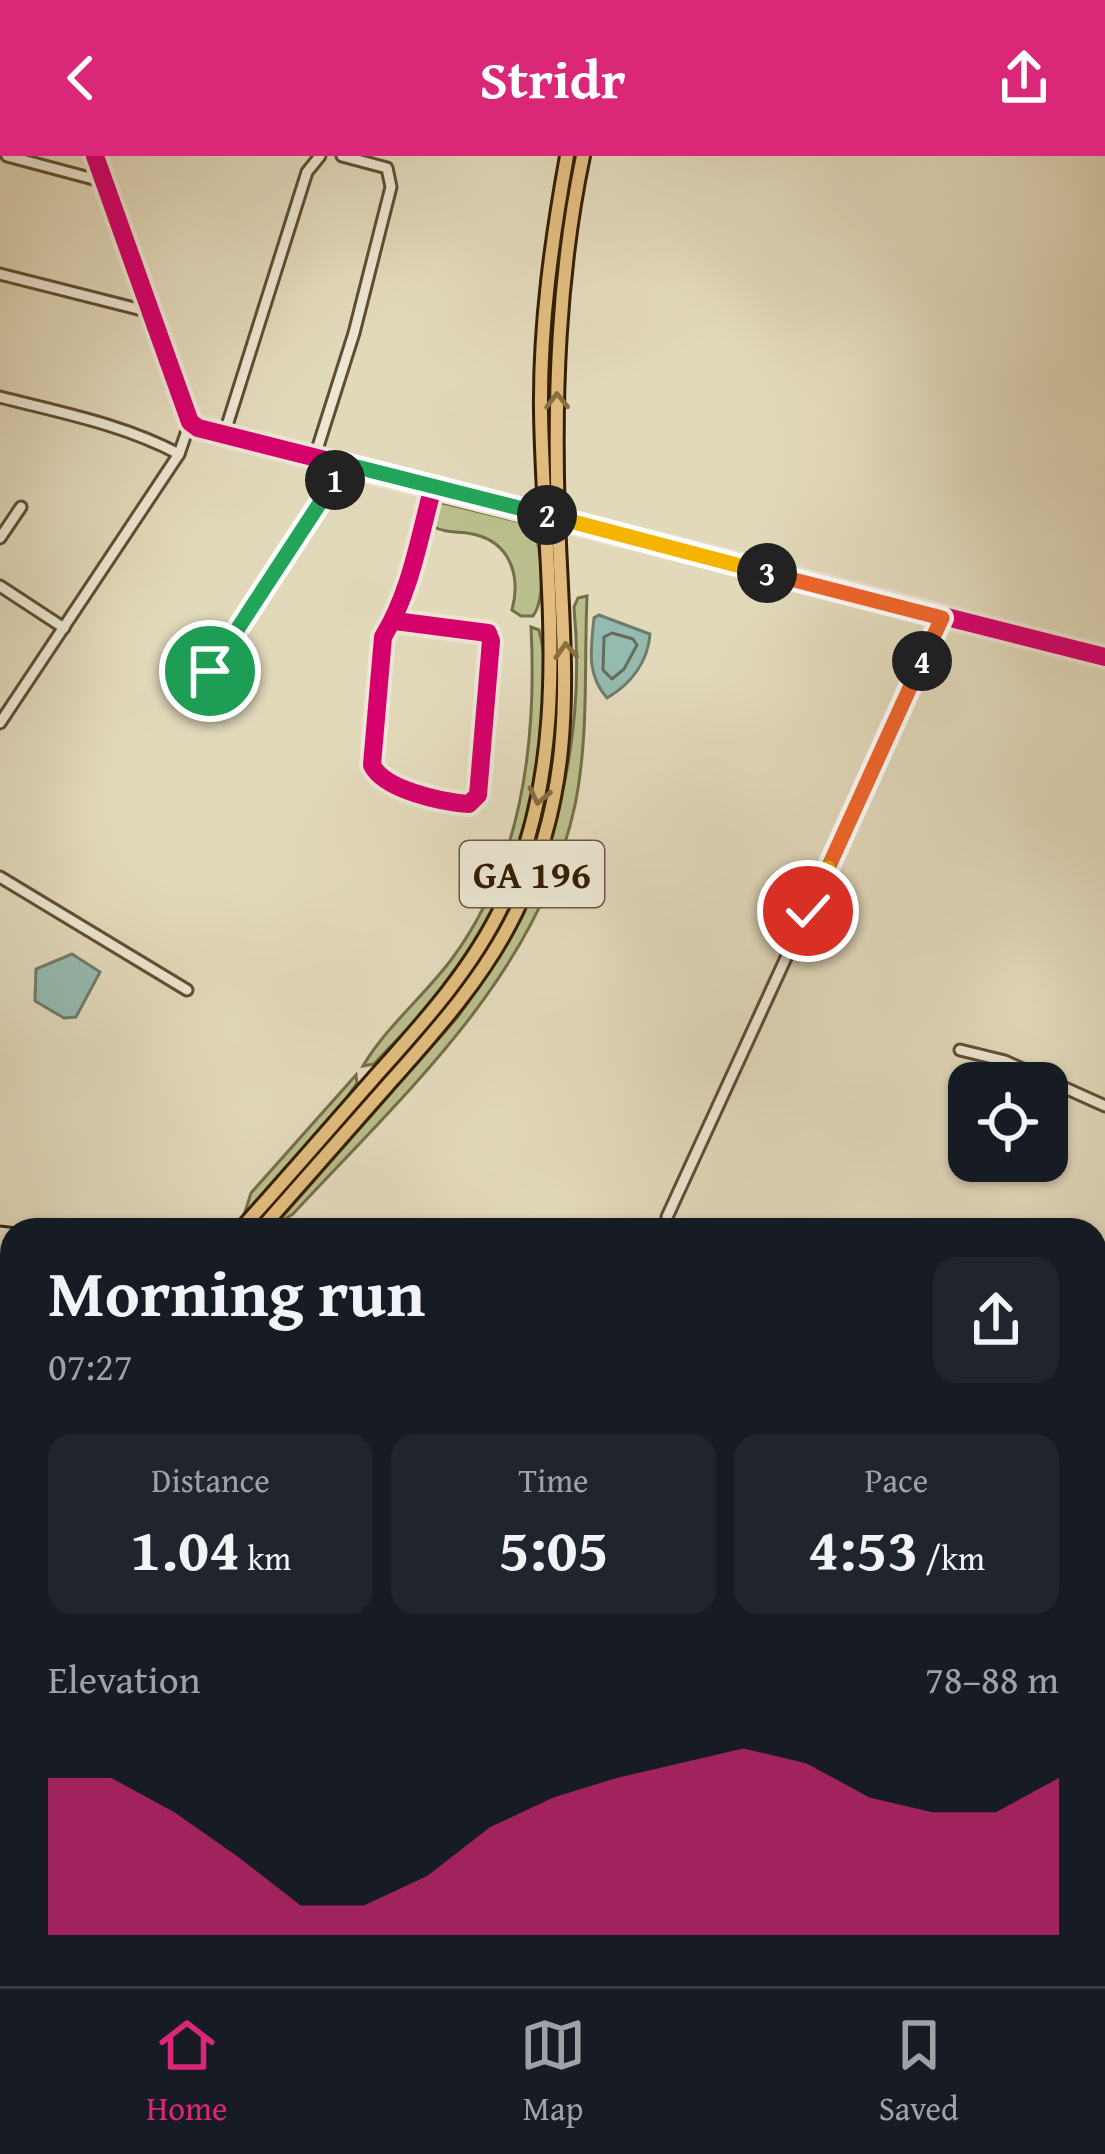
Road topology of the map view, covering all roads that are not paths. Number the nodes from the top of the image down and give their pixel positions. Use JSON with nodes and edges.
{"nodes":[{"id":1,"x":7,"y":156,"type":"edge"},
{"id":2,"x":95,"y":156,"type":"edge"},
{"id":3,"x":320,"y":156,"type":"edge"},
{"id":4,"x":342,"y":156,"type":"edge"},
{"id":5,"x":567,"y":156,"type":"edge"},
{"id":6,"x":583,"y":156,"type":"edge"},
{"id":7,"x":101,"y":182,"type":"junction"},
{"id":8,"x":0,"y":274,"type":"edge"},
{"id":9,"x":150,"y":312,"type":"junction"},
{"id":10,"x":0,"y":397,"type":"edge"},
{"id":11,"x":190,"y":422,"type":"junction"},
{"id":12,"x":224,"y":435,"type":"junction"},
{"id":13,"x":179,"y":454,"type":"junction"},
{"id":14,"x":314,"y":456,"type":"junction"},
{"id":15,"x":345,"y":464,"type":"junction"},
{"id":16,"x":433,"y":487,"type":"junction"},
{"id":17,"x":21,"y":507,"type":"dead end"},
{"id":18,"x":543,"y":514,"type":"junction"},
{"id":19,"x":558,"y":518,"type":"junction"},
{"id":20,"x":0,"y":538,"type":"edge"},
{"id":21,"x":0,"y":586,"type":"edge"},
{"id":22,"x":942,"y":618,"type":"junction"},
{"id":23,"x":394,"y":621,"type":"junction"},
{"id":24,"x":64,"y":628,"type":"junction"},
{"id":25,"x":1105,"y":656,"type":"edge"},
{"id":26,"x":210,"y":671,"type":"dead end"},
{"id":27,"x":2,"y":716,"type":"edge"},
{"id":28,"x":0,"y":877,"type":"edge"},
{"id":29,"x":187,"y":990,"type":"dead end"},
{"id":30,"x":960,"y":1050,"type":"dead end"},
{"id":31,"x":1105,"y":1106,"type":"edge"},
{"id":32,"x":667,"y":1216,"type":"dead end"},
{"id":33,"x":250,"y":1218,"type":"edge"},
{"id":34,"x":270,"y":1218,"type":"edge"}],
"edges":[{"from":1,"to":7,"type":"street"},
{"from":2,"to":7,"type":"street"},
{"from":3,"to":12,"type":"street"},
{"from":4,"to":14,"type":"street"},
{"from":5,"to":18,"type":"main road","number":"GA 196"},
{"from":19,"to":6,"type":"main road","number":"GA 196","one_way":true},
{"from":7,"to":9,"type":"street"},
{"from":8,"to":9,"type":"street"},
{"from":9,"to":11,"type":"street"},
{"from":10,"to":13,"type":"street"},
{"from":11,"to":12,"type":"street"},
{"from":11,"to":13,"type":"street"},
{"from":12,"to":14,"type":"street"},
{"from":13,"to":24,"type":"street"},
{"from":14,"to":15,"type":"street"},
{"from":15,"to":16,"type":"street"},
{"from":15,"to":26,"type":"street"},
{"from":16,"to":18,"type":"street"},
{"from":16,"to":23,"type":"street"},
{"from":17,"to":20,"type":"street"},
{"from":18,"to":19,"type":"street"},
{"from":18,"to":33,"type":"main road","number":"GA 196","one_way":true},
{"from":19,"to":22,"type":"street"},
{"from":34,"to":19,"type":"main road","number":"GA 196","one_way":true},
{"from":21,"to":24,"type":"street"},
{"from":22,"to":25,"type":"street"},
{"from":22,"to":32,"type":"street"},
{"from":23,"to":23,"type":"street"},
{"from":24,"to":27,"type":"street"},
{"from":28,"to":29,"type":"street"},
{"from":30,"to":31,"type":"street"}]}
